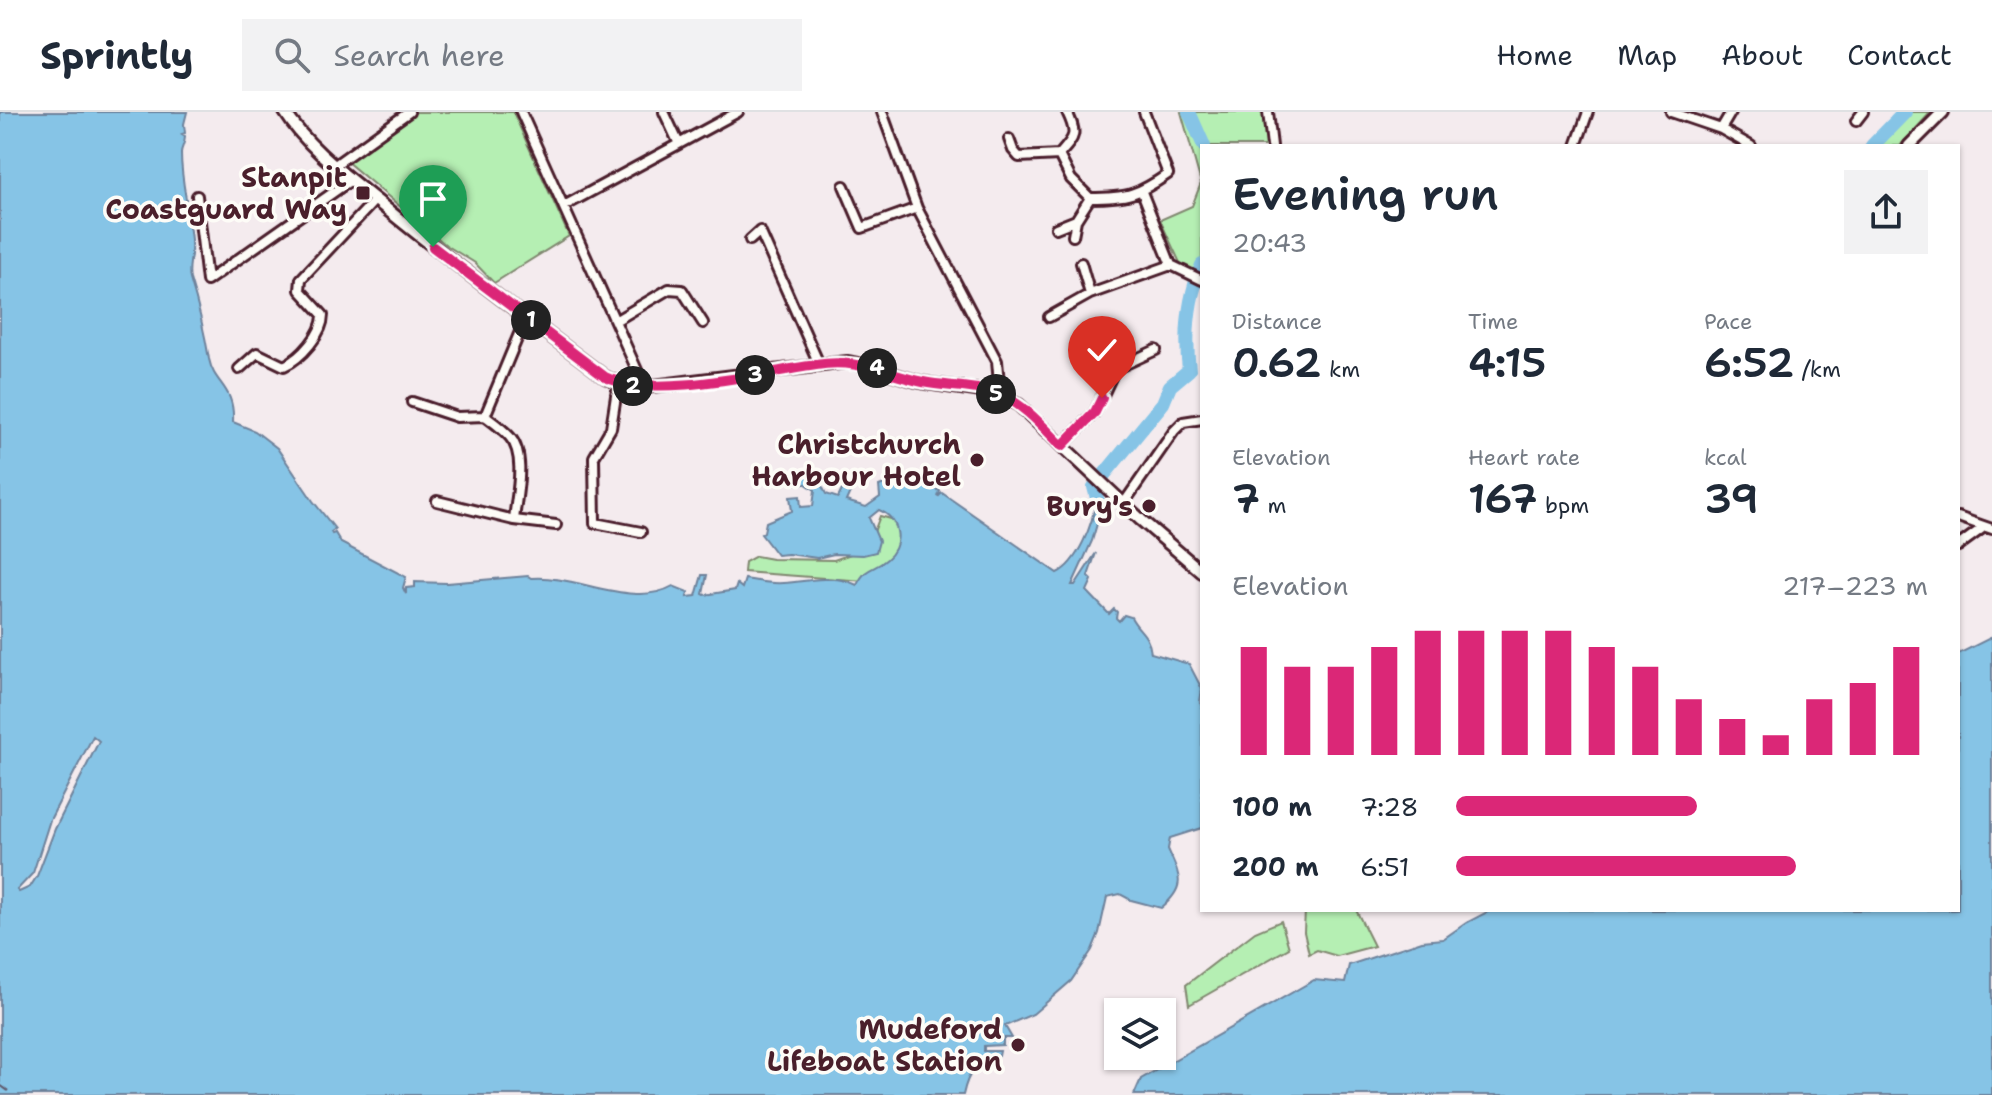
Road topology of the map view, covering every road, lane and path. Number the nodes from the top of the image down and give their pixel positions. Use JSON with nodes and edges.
{"nodes":[{"id":1,"x":285,"y":112,"type":"edge"},
{"id":2,"x":409,"y":112,"type":"edge"},
{"id":3,"x":521,"y":112,"type":"edge"},
{"id":4,"x":664,"y":112,"type":"edge"},
{"id":5,"x":738,"y":112,"type":"edge"},
{"id":6,"x":882,"y":112,"type":"edge"},
{"id":7,"x":1067,"y":112,"type":"edge"},
{"id":8,"x":1144,"y":112,"type":"edge"},
{"id":9,"x":1268,"y":112,"type":"edge"},
{"id":10,"x":1588,"y":112,"type":"edge"},
{"id":11,"x":1671,"y":112,"type":"edge"},
{"id":12,"x":1731,"y":112,"type":"edge"},
{"id":13,"x":1863,"y":112,"type":"edge"},
{"id":14,"x":1943,"y":112,"type":"edge"},
{"id":15,"x":1856,"y":121,"type":"dead end"},
{"id":16,"x":1721,"y":129,"type":"junction"},
{"id":17,"x":1009,"y":139,"type":"dead end"},
{"id":18,"x":679,"y":144,"type":"junction"},
{"id":19,"x":1272,"y":144,"type":"edge"},
{"id":20,"x":1577,"y":144,"type":"edge"},
{"id":21,"x":1747,"y":144,"type":"edge"},
{"id":22,"x":1911,"y":144,"type":"edge"},
{"id":23,"x":1059,"y":155,"type":"junction"},
{"id":24,"x":335,"y":165,"type":"junction"},
{"id":25,"x":351,"y":180,"type":"junction"},
{"id":26,"x":844,"y":186,"type":"dead end"},
{"id":27,"x":1142,"y":192,"type":"junction"},
{"id":28,"x":197,"y":196,"type":"dead end"},
{"id":29,"x":1090,"y":198,"type":"junction"},
{"id":30,"x":375,"y":200,"type":"junction"},
{"id":31,"x":564,"y":206,"type":"junction"},
{"id":32,"x":917,"y":208,"type":"junction"},
{"id":33,"x":1076,"y":220,"type":"junction"},
{"id":34,"x":1056,"y":228,"type":"dead end"},
{"id":35,"x":1073,"y":236,"type":"dead end"},
{"id":36,"x":750,"y":240,"type":"dead end"},
{"id":37,"x":1081,"y":263,"type":"dead end"},
{"id":38,"x":1171,"y":265,"type":"junction"},
{"id":39,"x":1198,"y":279,"type":"edge"},
{"id":40,"x":1090,"y":294,"type":"junction"},
{"id":41,"x":526,"y":317,"type":"junction"},
{"id":42,"x":1049,"y":317,"type":"dead end"},
{"id":43,"x":615,"y":321,"type":"junction"},
{"id":44,"x":692,"y":328,"type":"dead end"},
{"id":45,"x":1156,"y":350,"type":"dead end"},
{"id":46,"x":819,"y":364,"type":"junction"},
{"id":47,"x":239,"y":369,"type":"dead end"},
{"id":48,"x":641,"y":379,"type":"dead end"},
{"id":49,"x":618,"y":383,"type":"junction"},
{"id":50,"x":1000,"y":394,"type":"junction"},
{"id":51,"x":412,"y":402,"type":"dead end"},
{"id":52,"x":485,"y":416,"type":"junction"},
{"id":53,"x":1200,"y":419,"type":"edge"},
{"id":54,"x":1062,"y":446,"type":"junction"},
{"id":55,"x":437,"y":501,"type":"dead end"},
{"id":56,"x":1124,"y":503,"type":"junction"},
{"id":57,"x":1960,"y":518,"type":"edge"},
{"id":58,"x":514,"y":520,"type":"junction"},
{"id":59,"x":556,"y":525,"type":"dead end"},
{"id":60,"x":1988,"y":528,"type":"edge"},
{"id":61,"x":641,"y":532,"type":"dead end"},
{"id":62,"x":1960,"y":545,"type":"edge"},
{"id":63,"x":1200,"y":571,"type":"edge"}],
"edges":[{"from":1,"to":24,"type":"street"},
{"from":2,"to":24,"type":"street"},
{"from":3,"to":31,"type":"street"},
{"from":4,"to":18,"type":"street"},
{"from":5,"to":18,"type":"street"},
{"from":6,"to":32,"type":"street"},
{"from":7,"to":23,"type":"street"},
{"from":8,"to":27,"type":"street"},
{"from":9,"to":19,"type":"street"},
{"from":10,"to":20,"type":"street"},
{"from":11,"to":16,"type":"street"},
{"from":12,"to":16,"type":"street"},
{"from":13,"to":15,"type":"street"},
{"from":14,"to":22,"type":"street"},
{"from":16,"to":21,"type":"street"},
{"from":17,"to":23,"type":"street"},
{"from":18,"to":31,"type":"street"},
{"from":23,"to":29,"type":"street"},
{"from":24,"to":25,"type":"street"},
{"from":25,"to":28,"type":"street"},
{"from":25,"to":30,"type":"street"},
{"from":26,"to":32,"type":"street"},
{"from":27,"to":29,"type":"street"},
{"from":27,"to":38,"type":"street"},
{"from":29,"to":33,"type":"street"},
{"from":30,"to":41,"type":"street"},
{"from":30,"to":47,"type":"street"},
{"from":31,"to":43,"type":"street"},
{"from":32,"to":50,"type":"street"},
{"from":33,"to":34,"type":"street"},
{"from":33,"to":35,"type":"street"},
{"from":36,"to":46,"type":"street"},
{"from":37,"to":40,"type":"street"},
{"from":38,"to":39,"type":"street"},
{"from":38,"to":40,"type":"street"},
{"from":40,"to":42,"type":"street"},
{"from":41,"to":49,"type":"street"},
{"from":41,"to":52,"type":"street"},
{"from":43,"to":44,"type":"street"},
{"from":43,"to":48,"type":"street"},
{"from":45,"to":54,"type":"street"},
{"from":46,"to":49,"type":"street"},
{"from":46,"to":50,"type":"street"},
{"from":49,"to":61,"type":"street"},
{"from":50,"to":54,"type":"street"},
{"from":51,"to":52,"type":"street"},
{"from":52,"to":58,"type":"street"},
{"from":53,"to":56,"type":"street"},
{"from":54,"to":56,"type":"street"},
{"from":55,"to":58,"type":"street"},
{"from":56,"to":63,"type":"street"},
{"from":57,"to":60,"type":"street"},
{"from":58,"to":59,"type":"street"},
{"from":60,"to":62,"type":"street"}]}
